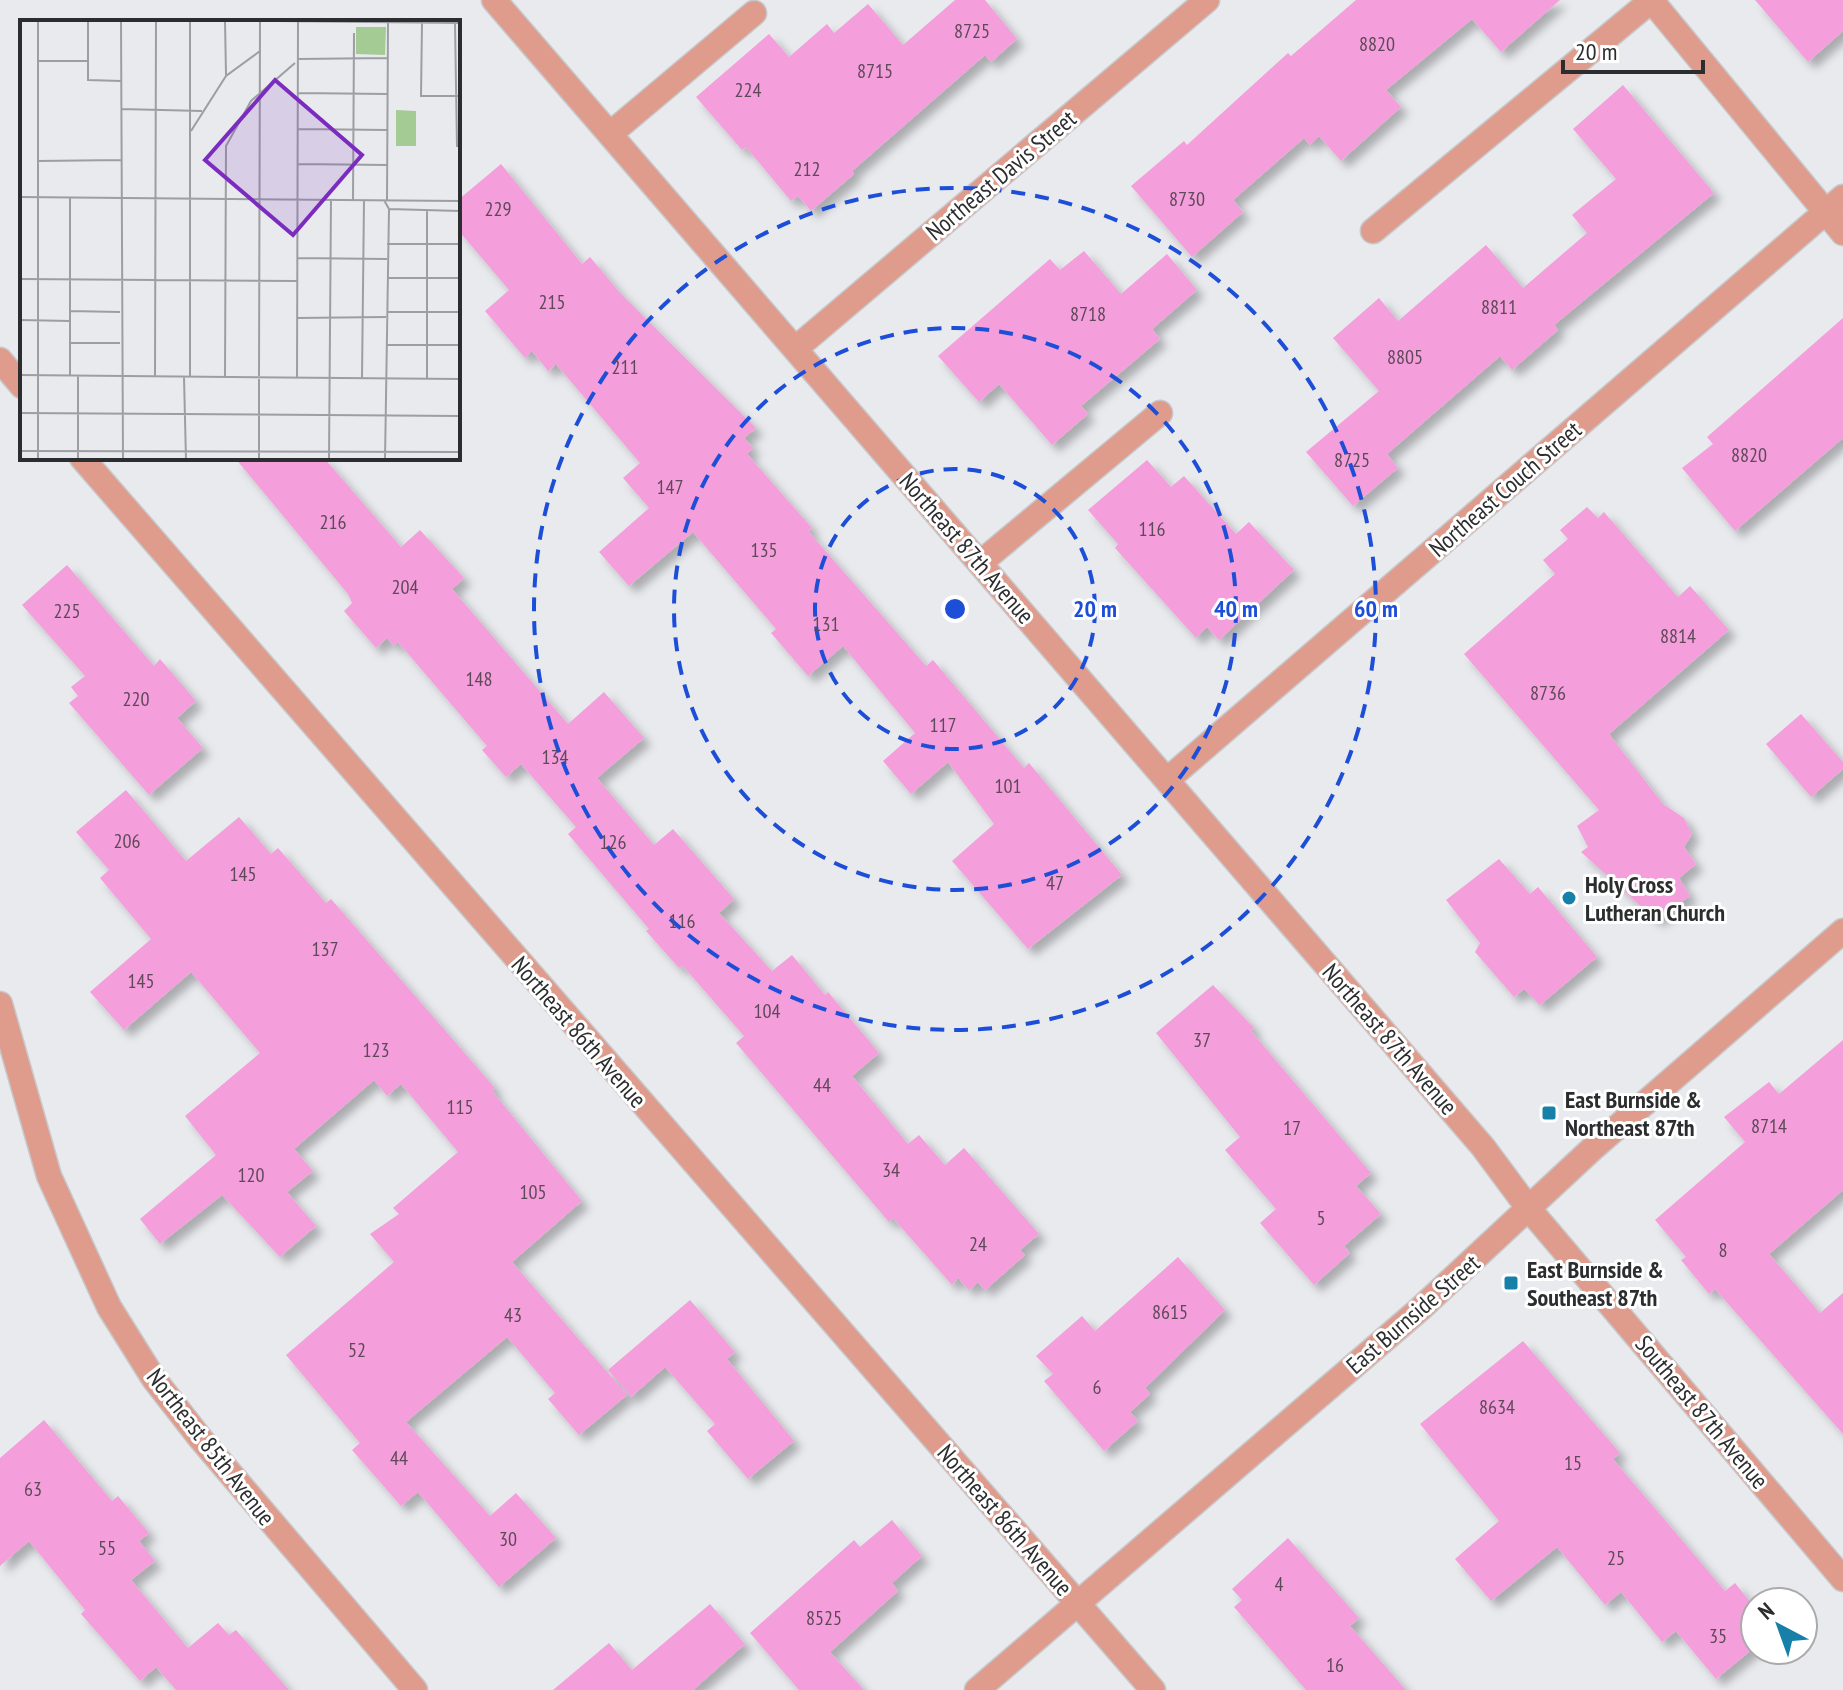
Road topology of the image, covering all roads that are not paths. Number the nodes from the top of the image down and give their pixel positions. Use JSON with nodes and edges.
{"nodes":[{"id":1,"x":494,"y":0,"type":"edge"},
{"id":2,"x":1207,"y":0,"type":"edge"},
{"id":3,"x":1651,"y":0,"type":"edge"},
{"id":4,"x":754,"y":13,"type":"dead end"},
{"id":5,"x":610,"y":134,"type":"junction"},
{"id":6,"x":1835,"y":204,"type":"edge"},
{"id":7,"x":1373,"y":231,"type":"dead end"},
{"id":8,"x":1843,"y":233,"type":"edge"},
{"id":9,"x":795,"y":349,"type":"junction"},
{"id":10,"x":0,"y":360,"type":"edge"},
{"id":11,"x":20,"y":384,"type":"edge"},
{"id":12,"x":1160,"y":413,"type":"dead end"},
{"id":13,"x":84,"y":460,"type":"edge"},
{"id":14,"x":980,"y":563,"type":"junction"},
{"id":15,"x":1167,"y":780,"type":"junction"},
{"id":16,"x":1843,"y":931,"type":"edge"},
{"id":17,"x":0,"y":1004,"type":"edge"},
{"id":18,"x":1529,"y":1209,"type":"junction"},
{"id":19,"x":1843,"y":1579,"type":"edge"},
{"id":20,"x":1078,"y":1604,"type":"junction"},
{"id":21,"x":415,"y":1690,"type":"edge"},
{"id":22,"x":977,"y":1690,"type":"edge"},
{"id":23,"x":1153,"y":1690,"type":"edge"}],
"edges":[{"from":1,"to":5,"type":"street","name":"Northeast 87th Avenue"},
{"from":2,"to":9,"type":"street","name":"Northeast Davis Street"},
{"from":3,"to":6,"type":"street"},
{"from":3,"to":7,"type":"street"},
{"from":4,"to":5,"type":"street"},
{"from":5,"to":9,"type":"street","name":"Northeast 87th Avenue"},
{"from":6,"to":8,"type":"street"},
{"from":6,"to":15,"type":"street","name":"Northeast Couch Street"},
{"from":9,"to":14,"type":"street","name":"Northeast 87th Avenue"},
{"from":10,"to":11,"type":"street"},
{"from":12,"to":14,"type":"street"},
{"from":13,"to":20,"type":"street","name":"Northeast 86th Avenue"},
{"from":14,"to":15,"type":"street","name":"Northeast 87th Avenue"},
{"from":15,"to":18,"type":"street","name":"Northeast 87th Avenue"},
{"from":16,"to":18,"type":"street","name":"East Burnside Street"},
{"from":17,"to":21,"type":"street","name":"Northeast 85th Avenue"},
{"from":18,"to":19,"type":"street","name":"Southeast 87th Avenue"},
{"from":18,"to":20,"type":"street","name":"East Burnside Street"},
{"from":20,"to":22,"type":"street","name":"East Burnside Street"},
{"from":20,"to":23,"type":"street","name":"Northeast 86th Avenue"}]}
